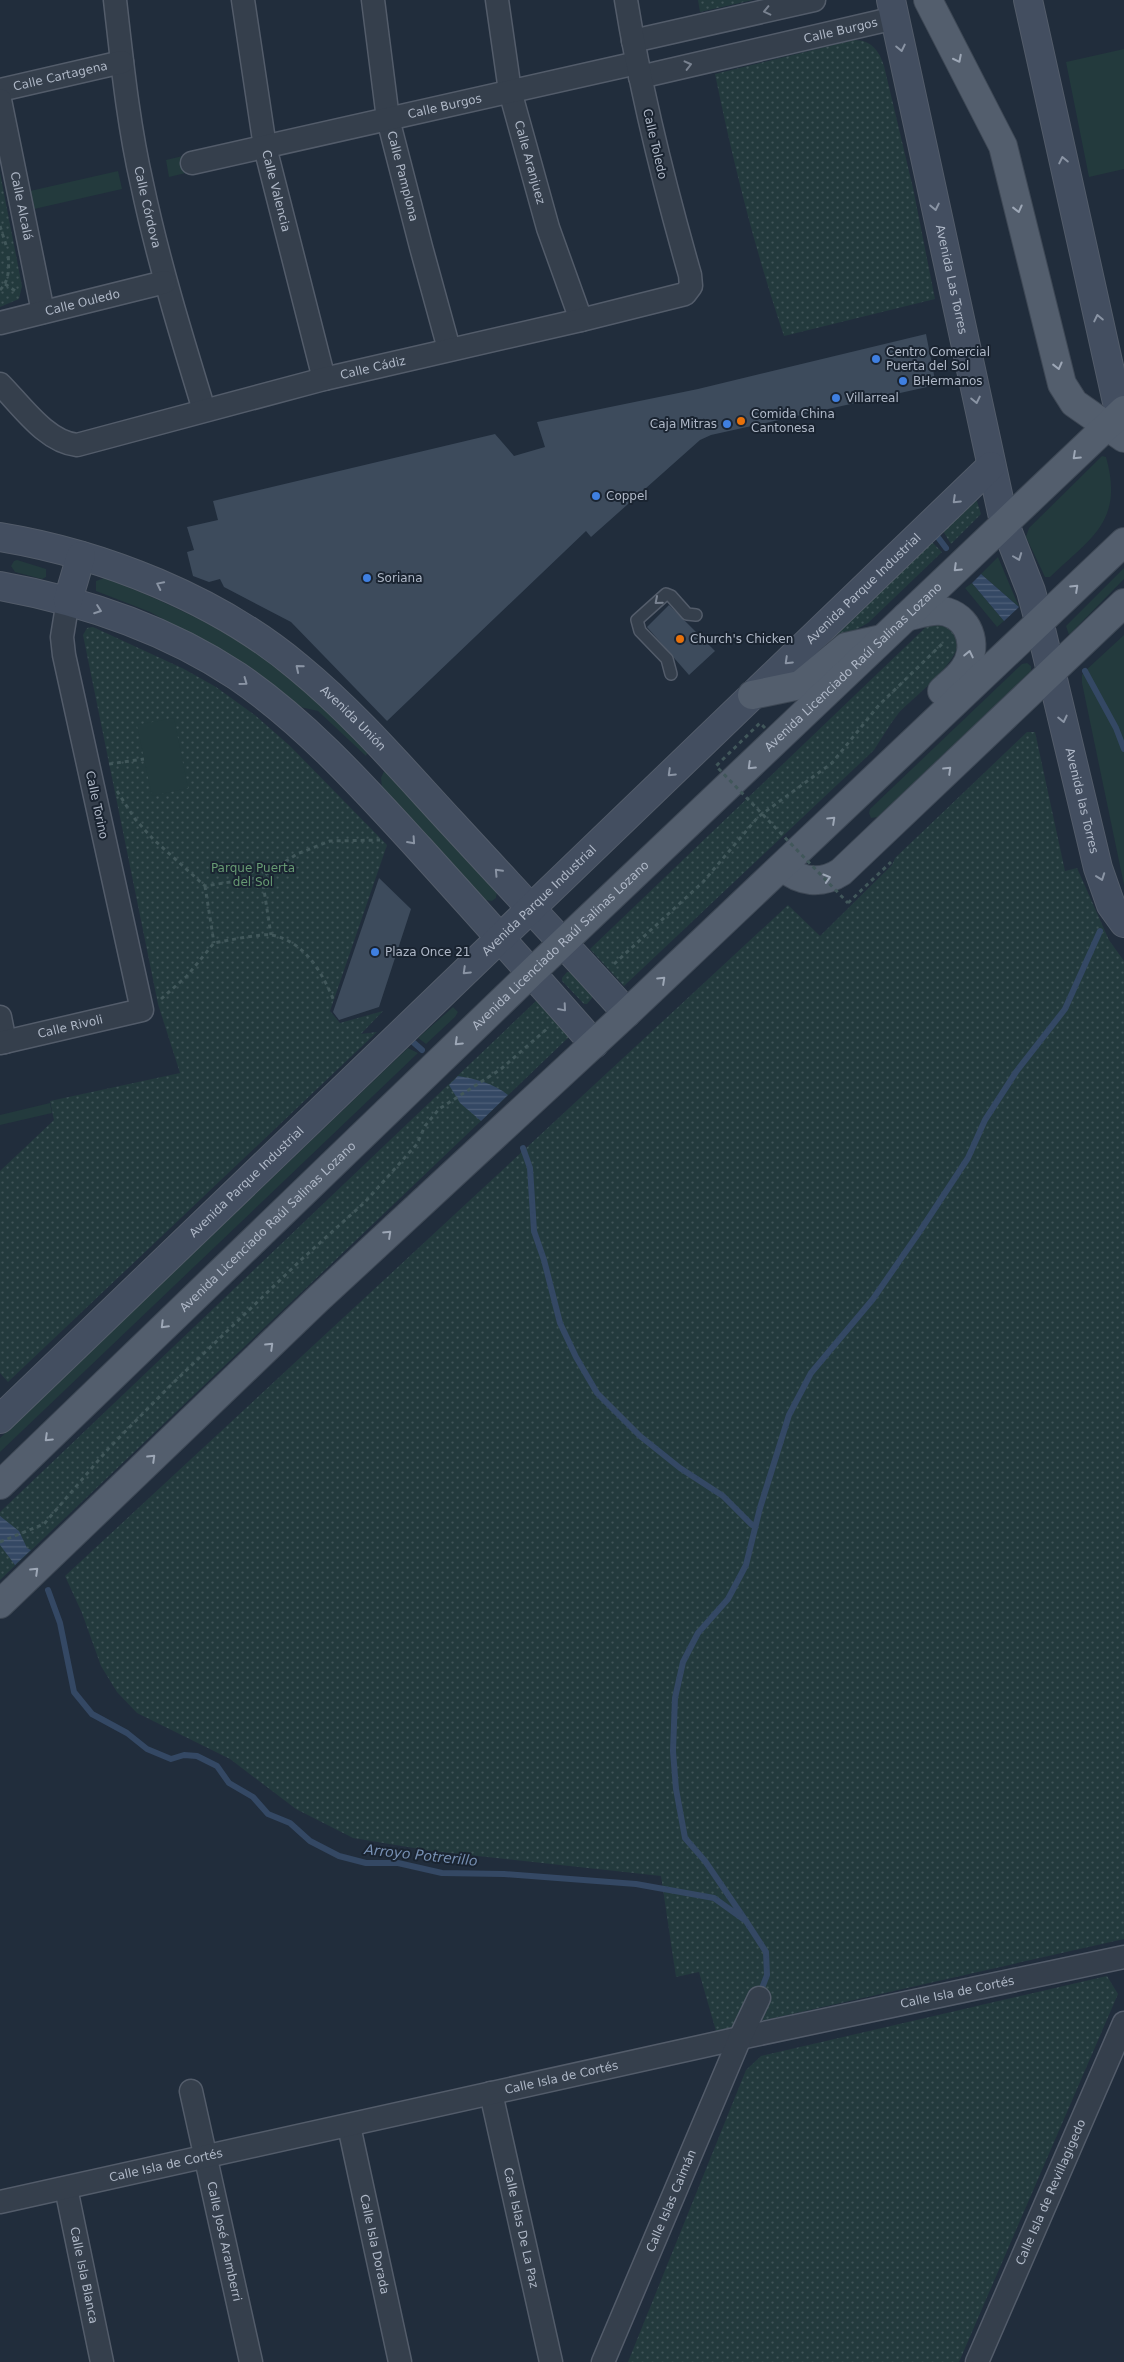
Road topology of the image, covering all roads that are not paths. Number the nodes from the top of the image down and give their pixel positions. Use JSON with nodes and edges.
{"nodes":[{"id":1,"x":115,"y":0,"type":"edge"},
{"id":2,"x":243,"y":0,"type":"edge"},
{"id":3,"x":373,"y":0,"type":"edge"},
{"id":4,"x":497,"y":0,"type":"edge"},
{"id":5,"x":626,"y":0,"type":"edge"},
{"id":6,"x":814,"y":0,"type":"edge"},
{"id":7,"x":928,"y":0,"type":"edge"},
{"id":8,"x":1026,"y":2,"type":"edge"},
{"id":9,"x":893,"y":9,"type":"edge"},
{"id":10,"x":633,"y":41,"type":"junction"},
{"id":11,"x":122,"y":62,"type":"junction"},
{"id":12,"x":639,"y":70,"type":"junction"},
{"id":13,"x":0,"y":90,"type":"edge"},
{"id":14,"x":510,"y":92,"type":"junction"},
{"id":15,"x":0,"y":100,"type":"edge"},
{"id":16,"x":388,"y":119,"type":"junction"},
{"id":17,"x":264,"y":147,"type":"junction"},
{"id":18,"x":192,"y":164,"type":"dead end"},
{"id":19,"x":165,"y":282,"type":"junction"},
{"id":20,"x":691,"y":286,"type":"joint"},
{"id":21,"x":44,"y":312,"type":"junction"},
{"id":22,"x":581,"y":320,"type":"junction"},
{"id":23,"x":0,"y":323,"type":"edge"},
{"id":24,"x":450,"y":349,"type":"junction"},
{"id":25,"x":324,"y":379,"type":"junction"},
{"id":26,"x":0,"y":384,"type":"edge"},
{"id":27,"x":204,"y":410,"type":"junction"},
{"id":28,"x":1115,"y":418,"type":"edge"},
{"id":29,"x":991,"y":466,"type":"junction"},
{"id":30,"x":1004,"y":522,"type":"junction"},
{"id":31,"x":0,"y":537,"type":"edge"},
{"id":32,"x":1124,"y":542,"type":"edge"},
{"id":33,"x":81,"y":556,"type":"junction"},
{"id":34,"x":0,"y":572,"type":"edge"},
{"id":35,"x":12,"y":588,"type":"edge"},
{"id":36,"x":68,"y":600,"type":"junction"},
{"id":37,"x":1124,"y":603,"type":"edge"},
{"id":38,"x":696,"y":615,"type":"dead end"},
{"id":39,"x":906,"y":617,"type":"junction"},
{"id":40,"x":1039,"y":621,"type":"junction"},
{"id":41,"x":882,"y":639,"type":"junction"},
{"id":42,"x":1052,"y":672,"type":"junction"},
{"id":43,"x":671,"y":674,"type":"dead end"},
{"id":44,"x":752,"y":695,"type":"junction"},
{"id":45,"x":304,"y":729,"type":"junction"},
{"id":46,"x":386,"y":752,"type":"junction"},
{"id":47,"x":879,"y":776,"type":"junction"},
{"id":48,"x":383,"y":809,"type":"junction"},
{"id":49,"x":783,"y":866,"type":"junction"},
{"id":50,"x":531,"y":908,"type":"junction"},
{"id":51,"x":1124,"y":923,"type":"edge"},
{"id":52,"x":500,"y":938,"type":"junction"},
{"id":53,"x":564,"y":942,"type":"junction"},
{"id":54,"x":532,"y":972,"type":"junction"},
{"id":55,"x":150,"y":1007,"type":"joint"},
{"id":56,"x":627,"y":1013,"type":"junction"},
{"id":57,"x":0,"y":1017,"type":"edge"},
{"id":58,"x":2,"y":1042,"type":"edge"},
{"id":59,"x":594,"y":1044,"type":"junction"},
{"id":60,"x":0,"y":1419,"type":"edge"},
{"id":61,"x":0,"y":1485,"type":"edge"},
{"id":62,"x":0,"y":1604,"type":"edge"},
{"id":63,"x":1124,"y":1957,"type":"edge"},
{"id":64,"x":759,"y":1998,"type":"dead end"},
{"id":65,"x":1123,"y":2035,"type":"edge"},
{"id":66,"x":740,"y":2038,"type":"junction"},
{"id":67,"x":191,"y":2091,"type":"dead end"},
{"id":68,"x":491,"y":2093,"type":"junction"},
{"id":69,"x":349,"y":2126,"type":"junction"},
{"id":70,"x":206,"y":2157,"type":"junction"},
{"id":71,"x":66,"y":2188,"type":"junction"},
{"id":72,"x":0,"y":2202,"type":"edge"},
{"id":73,"x":102,"y":2362,"type":"edge"},
{"id":74,"x":251,"y":2362,"type":"edge"},
{"id":75,"x":400,"y":2362,"type":"edge"},
{"id":76,"x":551,"y":2362,"type":"edge"},
{"id":77,"x":603,"y":2362,"type":"edge"},
{"id":78,"x":977,"y":2362,"type":"edge"}],
"edges":[{"from":1,"to":11,"type":"street","name":"Calle Córdova"},
{"from":2,"to":17,"type":"street","name":"Calle Valencia"},
{"from":3,"to":16,"type":"street","name":"Calle Pamplona"},
{"from":4,"to":14,"type":"street","name":"Calle Aranjuez"},
{"from":5,"to":10,"type":"street","name":"Calle Toledo"},
{"from":6,"to":10,"type":"street","one_way":true},
{"from":7,"to":28,"type":"main road","one_way":true},
{"from":28,"to":8,"type":"street","one_way":true},
{"from":12,"to":9,"type":"street","name":"Calle Burgos","one_way":true},
{"from":9,"to":29,"type":"street","name":"Avenida Las Torres","one_way":true},
{"from":10,"to":12,"type":"street","name":"Calle Toledo"},
{"from":11,"to":13,"type":"street","name":"Calle Cartagena"},
{"from":11,"to":19,"type":"street","name":"Calle Córdova"},
{"from":12,"to":14,"type":"street","name":"Calle Burgos"},
{"from":12,"to":20,"type":"street","name":"Calle Toledo"},
{"from":14,"to":16,"type":"street","name":"Calle Burgos"},
{"from":14,"to":22,"type":"street","name":"Calle Aranjuez"},
{"from":15,"to":21,"type":"street","name":"Calle Alcalá"},
{"from":16,"to":17,"type":"street","name":"Calle Burgos"},
{"from":16,"to":24,"type":"street","name":"Calle Pamplona"},
{"from":17,"to":18,"type":"street","name":"Calle Burgos"},
{"from":17,"to":25,"type":"street","name":"Calle Valencia"},
{"from":19,"to":21,"type":"street","name":"Calle Ouledo"},
{"from":19,"to":27,"type":"street","name":"Calle Córdova"},
{"from":20,"to":22,"type":"street","name":"Calle Cádiz"},
{"from":21,"to":23,"type":"street","name":"Calle Ouledo"},
{"from":22,"to":24,"type":"street","name":"Calle Cádiz"},
{"from":24,"to":25,"type":"street","name":"Calle Cádiz"},
{"from":25,"to":27,"type":"street","name":"Calle Cádiz"},
{"from":26,"to":27,"type":"street","name":"Calle Cádiz"},
{"from":28,"to":30,"type":"main road","name":"Avenida Licenciado Raúl Salinas Lozano","one_way":true},
{"from":29,"to":30,"type":"street","name":"Avenida Las Torres"},
{"from":29,"to":44,"type":"street","name":"Avenida Parque Industrial","one_way":true},
{"from":30,"to":39,"type":"main road","name":"Avenida Licenciado Raúl Salinas Lozano","one_way":true},
{"from":30,"to":40,"type":"street","name":"Avenida Las Torres","one_way":true},
{"from":31,"to":33,"type":"street","name":"Avenida Unión"},
{"from":40,"to":32,"type":"main road","one_way":true},
{"from":33,"to":36,"type":"street"},
{"from":46,"to":33,"type":"street","name":"Avenida Unión","one_way":true},
{"from":34,"to":35,"type":"street"},
{"from":35,"to":36,"type":"street"},
{"from":36,"to":45,"type":"street","one_way":true},
{"from":36,"to":55,"type":"street","name":"Calle Torino"},
{"from":37,"to":42,"type":"main road"},
{"from":38,"to":43,"type":"lane","one_way":true},
{"from":39,"to":41,"type":"main road","name":"Avenida Licenciado Raúl Salinas Lozano"},
{"from":47,"to":39,"type":"main road","one_way":true},
{"from":40,"to":42,"type":"street","name":"Avenida Las Torres"},
{"from":40,"to":47,"type":"main road"},
{"from":41,"to":44,"type":"main road"},
{"from":41,"to":53,"type":"main road","name":"Avenida Licenciado Raúl Salinas Lozano","one_way":true},
{"from":49,"to":42,"type":"main road","one_way":true},
{"from":42,"to":51,"type":"street","name":"Avenida las Torres","one_way":true},
{"from":44,"to":50,"type":"street","name":"Avenida Parque Industrial","one_way":true},
{"from":45,"to":46,"type":"street"},
{"from":45,"to":48,"type":"street"},
{"from":46,"to":48,"type":"street"},
{"from":50,"to":46,"type":"street","name":"Avenida Unión","one_way":true},
{"from":49,"to":47,"type":"main road","one_way":true},
{"from":48,"to":52,"type":"street","one_way":true},
{"from":56,"to":49,"type":"main road","one_way":true},
{"from":50,"to":52,"type":"street","name":"Avenida Parque Industrial"},
{"from":50,"to":53,"type":"street","name":"Avenida Unión"},
{"from":52,"to":54,"type":"street"},
{"from":52,"to":60,"type":"street","name":"Avenida Parque Industrial","one_way":true},
{"from":53,"to":54,"type":"main road","name":"Avenida Licenciado Raúl Salinas Lozano"},
{"from":53,"to":56,"type":"street","name":"Avenida Unión"},
{"from":54,"to":59,"type":"street","one_way":true},
{"from":54,"to":61,"type":"main road","name":"Avenida Licenciado Raúl Salinas Lozano","one_way":true},
{"from":55,"to":58,"type":"street","name":"Calle Rivoli"},
{"from":56,"to":59,"type":"main road"},
{"from":57,"to":58,"type":"street"},
{"from":62,"to":59,"type":"main road","one_way":true},
{"from":63,"to":66,"type":"street","name":"Calle Isla de Cortés"},
{"from":64,"to":66,"type":"street","name":"Calle Islas Caimán"},
{"from":65,"to":78,"type":"street","name":"Calle Isla de Revillagigedo"},
{"from":66,"to":68,"type":"street","name":"Calle Isla de Cortés"},
{"from":66,"to":77,"type":"street","name":"Calle Islas Caimán"},
{"from":67,"to":70,"type":"street","name":"Calle José Aramberri"},
{"from":68,"to":69,"type":"street","name":"Calle Isla de Cortés"},
{"from":68,"to":76,"type":"street","name":"Calle Islas De La Paz"},
{"from":69,"to":70,"type":"street","name":"Calle Isla de Cortés"},
{"from":69,"to":75,"type":"street","name":"Calle Isla Dorada"},
{"from":70,"to":71,"type":"street","name":"Calle Isla de Cortés"},
{"from":70,"to":74,"type":"street","name":"Calle José Aramberri"},
{"from":71,"to":72,"type":"street","name":"Calle Isla de Cortés"},
{"from":71,"to":73,"type":"street","name":"Calle Isla Blanca"}]}
